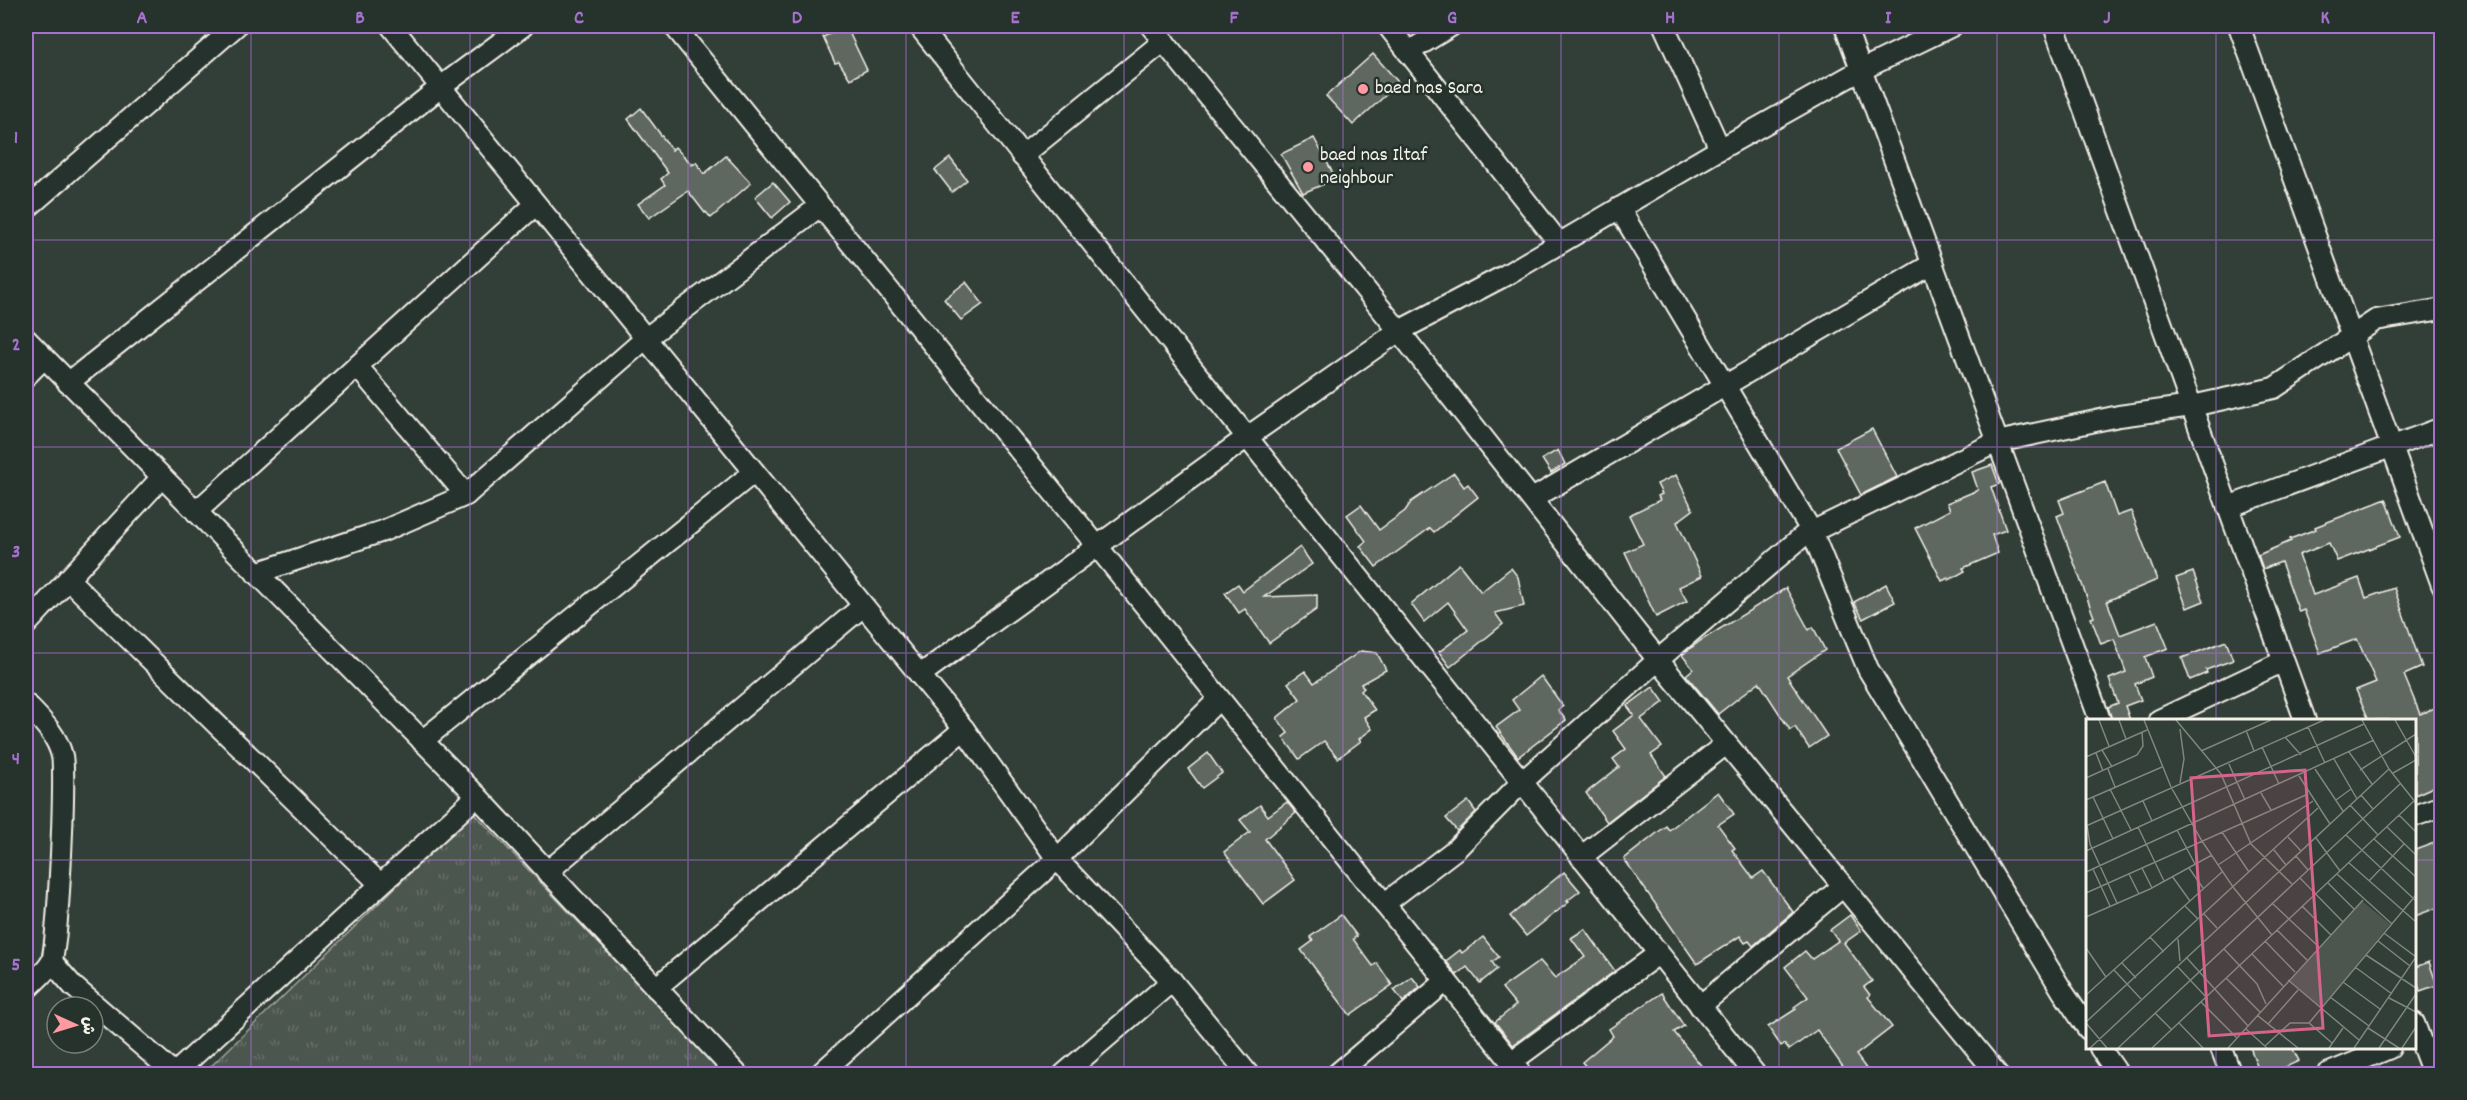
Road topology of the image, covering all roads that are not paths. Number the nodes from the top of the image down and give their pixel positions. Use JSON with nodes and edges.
{"nodes":[{"id":1,"x":236,"y":26,"type":"edge"},
{"id":2,"x":391,"y":26,"type":"edge"},
{"id":3,"x":523,"y":26,"type":"edge"},
{"id":4,"x":674,"y":26,"type":"edge"},
{"id":5,"x":919,"y":26,"type":"edge"},
{"id":6,"x":1151,"y":26,"type":"edge"},
{"id":7,"x":1388,"y":26,"type":"edge"},
{"id":8,"x":1451,"y":26,"type":"edge"},
{"id":9,"x":1664,"y":26,"type":"edge"},
{"id":10,"x":1845,"y":26,"type":"edge"},
{"id":11,"x":1952,"y":26,"type":"edge"},
{"id":12,"x":2054,"y":26,"type":"edge"},
{"id":13,"x":2239,"y":26,"type":"edge"},
{"id":14,"x":1164,"y":41,"type":"junction"},
{"id":15,"x":1408,"y":52,"type":"junction"},
{"id":16,"x":1861,"y":70,"type":"junction"},
{"id":17,"x":442,"y":86,"type":"junction"},
{"id":18,"x":1720,"y":149,"type":"junction"},
{"id":19,"x":1022,"y":156,"type":"junction"},
{"id":20,"x":536,"y":205,"type":"junction"},
{"id":21,"x":820,"y":206,"type":"junction"},
{"id":22,"x":26,"y":208,"type":"edge"},
{"id":23,"x":1619,"y":208,"type":"junction"},
{"id":24,"x":1559,"y":243,"type":"junction"},
{"id":25,"x":1932,"y":264,"type":"junction"},
{"id":26,"x":2442,"y":309,"type":"edge"},
{"id":27,"x":1399,"y":331,"type":"junction"},
{"id":28,"x":2351,"y":336,"type":"junction"},
{"id":29,"x":26,"y":339,"type":"edge"},
{"id":30,"x":645,"y":339,"type":"junction"},
{"id":31,"x":44,"y":358,"type":"junction"},
{"id":32,"x":357,"y":366,"type":"junction"},
{"id":33,"x":26,"y":376,"type":"edge"},
{"id":34,"x":68,"y":382,"type":"junction"},
{"id":35,"x":1725,"y":386,"type":"junction"},
{"id":36,"x":2192,"y":406,"type":"junction"},
{"id":37,"x":2442,"y":428,"type":"edge"},
{"id":38,"x":1246,"y":438,"type":"junction"},
{"id":39,"x":1997,"y":442,"type":"junction"},
{"id":40,"x":2392,"y":448,"type":"junction"},
{"id":41,"x":754,"y":472,"type":"junction"},
{"id":42,"x":162,"y":477,"type":"junction"},
{"id":43,"x":466,"y":495,"type":"junction"},
{"id":44,"x":1532,"y":500,"type":"junction"},
{"id":45,"x":2228,"y":507,"type":"junction"},
{"id":46,"x":196,"y":512,"type":"junction"},
{"id":47,"x":1812,"y":532,"type":"junction"},
{"id":48,"x":1097,"y":546,"type":"junction"},
{"id":49,"x":256,"y":573,"type":"junction"},
{"id":50,"x":68,"y":579,"type":"junction"},
{"id":51,"x":2442,"y":585,"type":"edge"},
{"id":52,"x":863,"y":606,"type":"junction"},
{"id":53,"x":26,"y":625,"type":"edge"},
{"id":54,"x":1658,"y":660,"type":"junction"},
{"id":55,"x":2284,"y":661,"type":"junction"},
{"id":56,"x":920,"y":675,"type":"junction"},
{"id":57,"x":1219,"y":699,"type":"junction"},
{"id":58,"x":26,"y":704,"type":"edge"},
{"id":59,"x":2100,"y":719,"type":"edge"},
{"id":60,"x":2161,"y":719,"type":"edge"},
{"id":61,"x":2306,"y":719,"type":"edge"},
{"id":62,"x":964,"y":729,"type":"junction"},
{"id":63,"x":422,"y":741,"type":"junction"},
{"id":64,"x":1726,"y":744,"type":"junction"},
{"id":65,"x":1521,"y":783,"type":"junction"},
{"id":66,"x":477,"y":796,"type":"junction"},
{"id":67,"x":2442,"y":806,"type":"edge"},
{"id":68,"x":2416,"y":816,"type":"edge"},
{"id":69,"x":1581,"y":857,"type":"junction"},
{"id":70,"x":1057,"y":859,"type":"junction"},
{"id":71,"x":547,"y":872,"type":"junction"},
{"id":72,"x":380,"y":884,"type":"junction"},
{"id":73,"x":1842,"y":887,"type":"junction"},
{"id":74,"x":1384,"y":904,"type":"junction"},
{"id":75,"x":1658,"y":954,"type":"junction"},
{"id":76,"x":52,"y":962,"type":"junction"},
{"id":77,"x":1172,"y":981,"type":"junction"},
{"id":78,"x":1446,"y":981,"type":"junction"},
{"id":79,"x":656,"y":988,"type":"junction"},
{"id":80,"x":26,"y":990,"type":"edge"},
{"id":81,"x":1700,"y":1006,"type":"junction"},
{"id":82,"x":2086,"y":1026,"type":"edge"},
{"id":83,"x":2416,"y":1032,"type":"edge"},
{"id":84,"x":2101,"y":1049,"type":"edge"},
{"id":85,"x":2222,"y":1049,"type":"edge"},
{"id":86,"x":2385,"y":1049,"type":"edge"},
{"id":87,"x":1516,"y":1068,"type":"edge"},
{"id":88,"x":174,"y":1074,"type":"edge"},
{"id":89,"x":737,"y":1074,"type":"edge"},
{"id":90,"x":820,"y":1074,"type":"edge"},
{"id":91,"x":1064,"y":1074,"type":"edge"},
{"id":92,"x":1248,"y":1074,"type":"edge"},
{"id":93,"x":1337,"y":1074,"type":"edge"},
{"id":94,"x":1755,"y":1074,"type":"edge"},
{"id":95,"x":1997,"y":1074,"type":"edge"},
{"id":96,"x":2118,"y":1074,"type":"edge"},
{"id":97,"x":2231,"y":1074,"type":"edge"},
{"id":98,"x":2326,"y":1074,"type":"edge"},
{"id":99,"x":2433,"y":1074,"type":"edge"}],
"edges":[{"from":1,"to":22,"type":"street"},
{"from":2,"to":17,"type":"street"},
{"from":3,"to":17,"type":"street"},
{"from":4,"to":21,"type":"street"},
{"from":5,"to":19,"type":"street"},
{"from":6,"to":14,"type":"street"},
{"from":7,"to":15,"type":"street"},
{"from":8,"to":15,"type":"street"},
{"from":9,"to":18,"type":"street"},
{"from":10,"to":16,"type":"street"},
{"from":11,"to":16,"type":"street"},
{"from":12,"to":36,"type":"street"},
{"from":13,"to":28,"type":"street"},
{"from":14,"to":19,"type":"street"},
{"from":14,"to":27,"type":"street"},
{"from":15,"to":24,"type":"street"},
{"from":16,"to":18,"type":"street"},
{"from":16,"to":25,"type":"street"},
{"from":17,"to":20,"type":"street"},
{"from":17,"to":34,"type":"street"},
{"from":18,"to":23,"type":"street"},
{"from":19,"to":38,"type":"street"},
{"from":20,"to":30,"type":"street"},
{"from":20,"to":32,"type":"street"},
{"from":21,"to":30,"type":"street"},
{"from":21,"to":48,"type":"street"},
{"from":23,"to":24,"type":"street"},
{"from":23,"to":35,"type":"street"},
{"from":24,"to":27,"type":"street"},
{"from":25,"to":35,"type":"street"},
{"from":25,"to":39,"type":"street"},
{"from":26,"to":28,"type":"street"},
{"from":27,"to":38,"type":"street"},
{"from":27,"to":44,"type":"street"},
{"from":28,"to":36,"type":"street"},
{"from":28,"to":40,"type":"street"},
{"from":29,"to":31,"type":"street"},
{"from":30,"to":41,"type":"street"},
{"from":30,"to":43,"type":"street"},
{"from":31,"to":33,"type":"street"},
{"from":31,"to":34,"type":"street"},
{"from":32,"to":43,"type":"street"},
{"from":32,"to":46,"type":"street"},
{"from":34,"to":42,"type":"street"},
{"from":35,"to":44,"type":"street"},
{"from":35,"to":47,"type":"street"},
{"from":36,"to":39,"type":"street"},
{"from":36,"to":45,"type":"street"},
{"from":37,"to":40,"type":"street"},
{"from":38,"to":48,"type":"street"},
{"from":38,"to":65,"type":"street"},
{"from":39,"to":47,"type":"street"},
{"from":39,"to":59,"type":"street"},
{"from":40,"to":45,"type":"street"},
{"from":40,"to":51,"type":"street"},
{"from":41,"to":52,"type":"street"},
{"from":41,"to":63,"type":"street"},
{"from":42,"to":46,"type":"street"},
{"from":42,"to":50,"type":"street"},
{"from":43,"to":49,"type":"street"},
{"from":44,"to":54,"type":"street"},
{"from":45,"to":55,"type":"street"},
{"from":46,"to":49,"type":"street"},
{"from":47,"to":54,"type":"street"},
{"from":47,"to":82,"type":"street"},
{"from":48,"to":56,"type":"street"},
{"from":48,"to":57,"type":"street"},
{"from":49,"to":63,"type":"street"},
{"from":50,"to":53,"type":"street"},
{"from":50,"to":72,"type":"street"},
{"from":52,"to":56,"type":"street"},
{"from":52,"to":71,"type":"street"},
{"from":54,"to":64,"type":"street"},
{"from":54,"to":65,"type":"street"},
{"from":55,"to":60,"type":"street"},
{"from":55,"to":61,"type":"street"},
{"from":56,"to":62,"type":"street"},
{"from":57,"to":70,"type":"street"},
{"from":57,"to":74,"type":"street"},
{"from":58,"to":76,"type":"street"},
{"from":62,"to":70,"type":"street"},
{"from":62,"to":79,"type":"street"},
{"from":63,"to":66,"type":"street"},
{"from":64,"to":69,"type":"street"},
{"from":64,"to":73,"type":"street"},
{"from":65,"to":69,"type":"street"},
{"from":65,"to":74,"type":"street"},
{"from":66,"to":71,"type":"street"},
{"from":66,"to":72,"type":"street"},
{"from":67,"to":68,"type":"street"},
{"from":69,"to":75,"type":"street"},
{"from":70,"to":77,"type":"street"},
{"from":70,"to":90,"type":"street"},
{"from":71,"to":79,"type":"street"},
{"from":72,"to":88,"type":"street"},
{"from":73,"to":81,"type":"street"},
{"from":73,"to":95,"type":"street"},
{"from":74,"to":78,"type":"street"},
{"from":75,"to":81,"type":"street"},
{"from":75,"to":87,"type":"street"},
{"from":76,"to":80,"type":"street"},
{"from":76,"to":88,"type":"street"},
{"from":77,"to":91,"type":"street"},
{"from":77,"to":92,"type":"street"},
{"from":78,"to":87,"type":"street"},
{"from":78,"to":93,"type":"street"},
{"from":79,"to":89,"type":"street"},
{"from":81,"to":94,"type":"street"},
{"from":83,"to":99,"type":"street"},
{"from":84,"to":96,"type":"street"},
{"from":85,"to":97,"type":"street"},
{"from":86,"to":98,"type":"street"}]}
